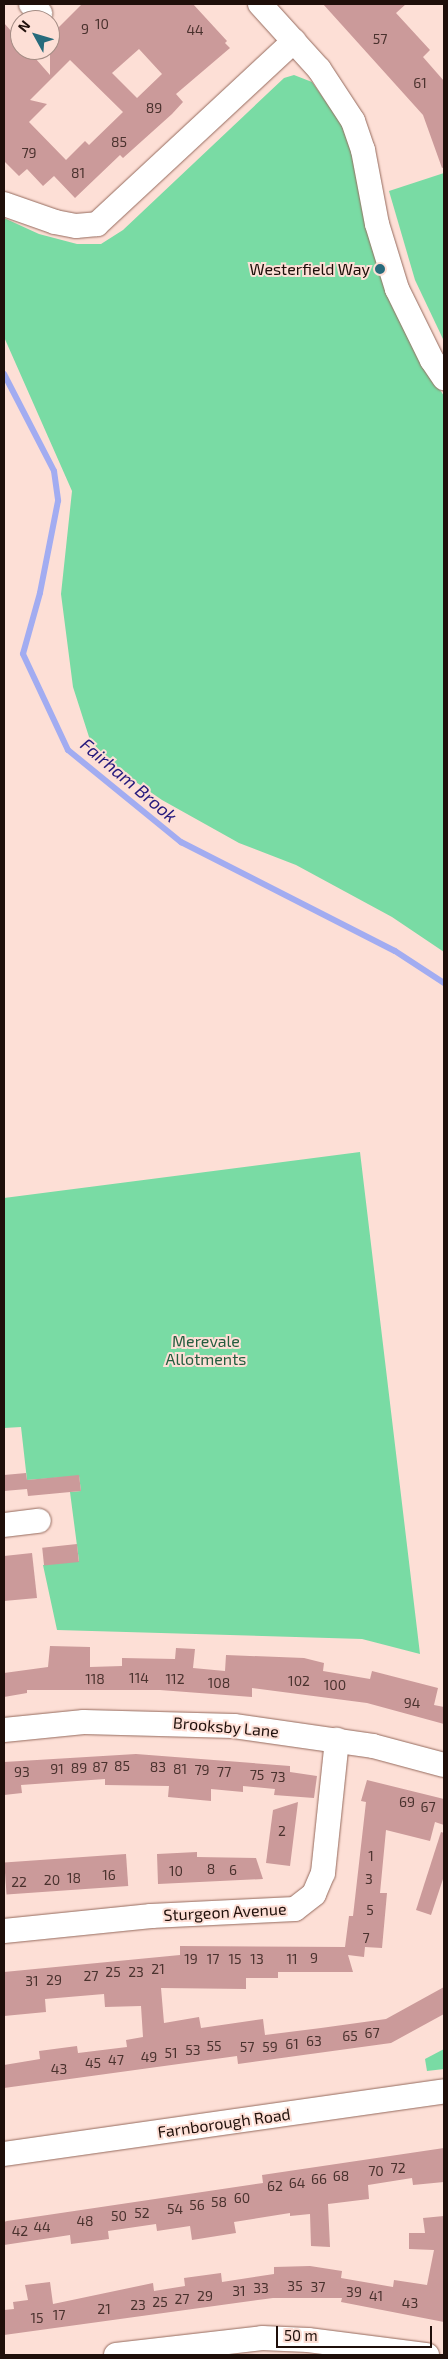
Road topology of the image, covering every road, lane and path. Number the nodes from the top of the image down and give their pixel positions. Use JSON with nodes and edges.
{"nodes":[{"id":1,"x":260,"y":4,"type":"edge"},
{"id":2,"x":294,"y":41,"type":"junction"},
{"id":3,"x":4,"y":204,"type":"edge"},
{"id":4,"x":444,"y":378,"type":"edge"},
{"id":5,"x":39,"y":1521,"type":"dead end"},
{"id":6,"x":4,"y":1524,"type":"edge"},
{"id":7,"x":4,"y":1730,"type":"edge"},
{"id":8,"x":337,"y":1740,"type":"junction"},
{"id":9,"x":444,"y":1765,"type":"edge"},
{"id":10,"x":4,"y":1931,"type":"edge"},
{"id":11,"x":444,"y":2091,"type":"edge"},
{"id":12,"x":4,"y":2154,"type":"edge"},
{"id":13,"x":308,"y":2348,"type":"edge"},
{"id":14,"x":116,"y":2355,"type":"edge"},
{"id":15,"x":427,"y":2355,"type":"edge"}],
"edges":[{"from":1,"to":2,"type":"street"},
{"from":2,"to":3,"type":"street"},
{"from":2,"to":4,"type":"street"},
{"from":5,"to":6,"type":"street"},
{"from":7,"to":8,"type":"street","name":"Brooksby Lane"},
{"from":8,"to":9,"type":"street","name":"Brooksby Lane"},
{"from":8,"to":10,"type":"street","name":"Sturgeon Avenue"},
{"from":11,"to":12,"type":"street","name":"Farnborough Road"},
{"from":13,"to":14,"type":"street"},
{"from":13,"to":15,"type":"street"}]}
